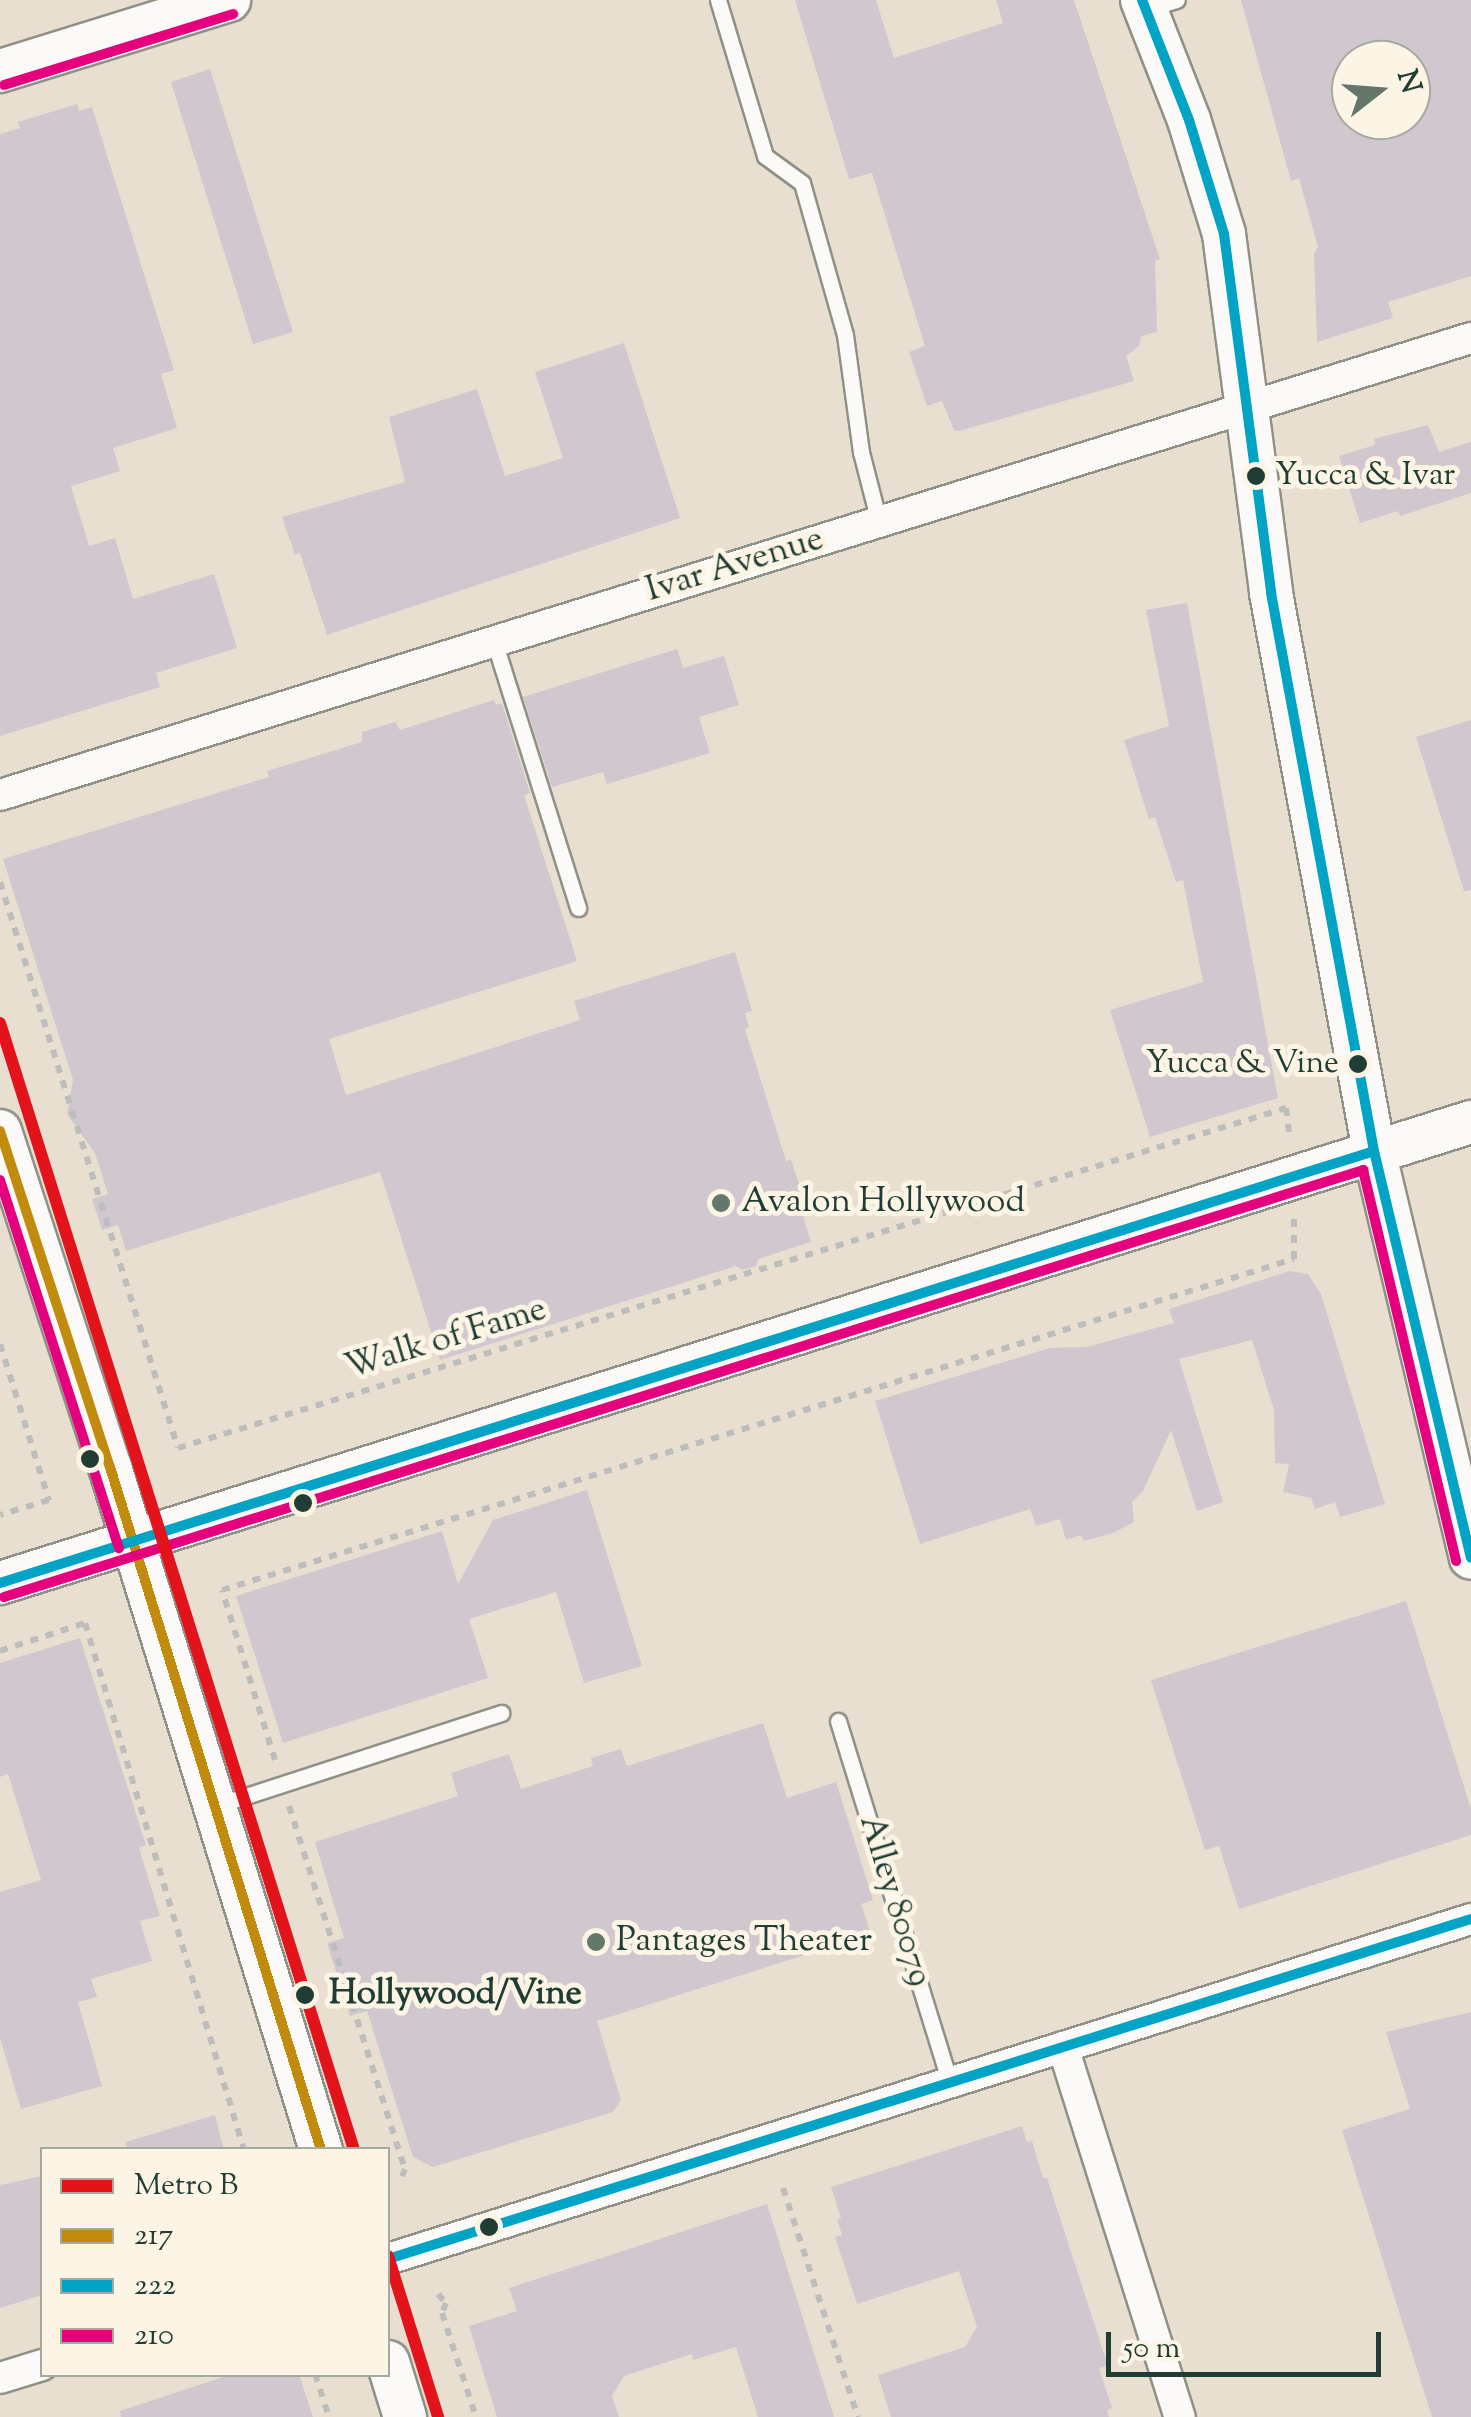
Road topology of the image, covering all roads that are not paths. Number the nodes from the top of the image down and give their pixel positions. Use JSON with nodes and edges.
{"nodes":[{"id":1,"x":229,"y":0,"type":"edge"},
{"id":2,"x":718,"y":0,"type":"edge"},
{"id":3,"x":1155,"y":3,"type":"edge"},
{"id":4,"x":0,"y":71,"type":"edge"},
{"id":5,"x":1471,"y":338,"type":"edge"},
{"id":6,"x":1247,"y":411,"type":"junction"},
{"id":7,"x":880,"y":522,"type":"junction"},
{"id":8,"x":494,"y":641,"type":"junction"},
{"id":9,"x":0,"y":795,"type":"edge"},
{"id":10,"x":578,"y":908,"type":"dead end"},
{"id":11,"x":1471,"y":1122,"type":"edge"},
{"id":12,"x":0,"y":1132,"type":"edge"},
{"id":13,"x":1374,"y":1151,"type":"junction"},
{"id":14,"x":1430,"y":1386,"type":"junction"},
{"id":15,"x":1471,"y":1490,"type":"edge"},
{"id":16,"x":133,"y":1542,"type":"junction"},
{"id":17,"x":1471,"y":1558,"type":"edge"},
{"id":18,"x":0,"y":1584,"type":"edge"},
{"id":19,"x":501,"y":1713,"type":"dead end"},
{"id":20,"x":838,"y":1720,"type":"dead end"},
{"id":21,"x":215,"y":1806,"type":"junction"},
{"id":22,"x":1471,"y":1919,"type":"edge"},
{"id":23,"x":1063,"y":2046,"type":"junction"},
{"id":24,"x":950,"y":2082,"type":"junction"},
{"id":25,"x":320,"y":2147,"type":"edge"},
{"id":26,"x":390,"y":2258,"type":"edge"},
{"id":27,"x":40,"y":2366,"type":"edge"},
{"id":28,"x":390,"y":2368,"type":"edge"},
{"id":29,"x":0,"y":2378,"type":"edge"},
{"id":30,"x":405,"y":2417,"type":"edge"},
{"id":31,"x":1180,"y":2417,"type":"edge"}],
"edges":[{"from":1,"to":4,"type":"main road"},
{"from":2,"to":7,"type":"lane"},
{"from":3,"to":6,"type":"main road"},
{"from":5,"to":6,"type":"street","name":"Ivar Avenue"},
{"from":6,"to":7,"type":"street","name":"Ivar Avenue"},
{"from":6,"to":13,"type":"main road"},
{"from":7,"to":8,"type":"street","name":"Ivar Avenue"},
{"from":8,"to":9,"type":"street","name":"Ivar Avenue"},
{"from":8,"to":10,"type":"lane"},
{"from":11,"to":13,"type":"main road"},
{"from":12,"to":16,"type":"main road"},
{"from":13,"to":14,"type":"main road"},
{"from":13,"to":16,"type":"main road"},
{"from":14,"to":15,"type":"main road"},
{"from":14,"to":17,"type":"main road"},
{"from":16,"to":18,"type":"main road"},
{"from":16,"to":21,"type":"main road"},
{"from":19,"to":21,"type":"lane"},
{"from":20,"to":24,"type":"lane","name":"Alley 80079"},
{"from":21,"to":25,"type":"main road"},
{"from":22,"to":23,"type":"street"},
{"from":23,"to":24,"type":"street"},
{"from":23,"to":31,"type":"street"},
{"from":24,"to":26,"type":"street"},
{"from":27,"to":29,"type":"street"},
{"from":28,"to":30,"type":"main road"}]}
